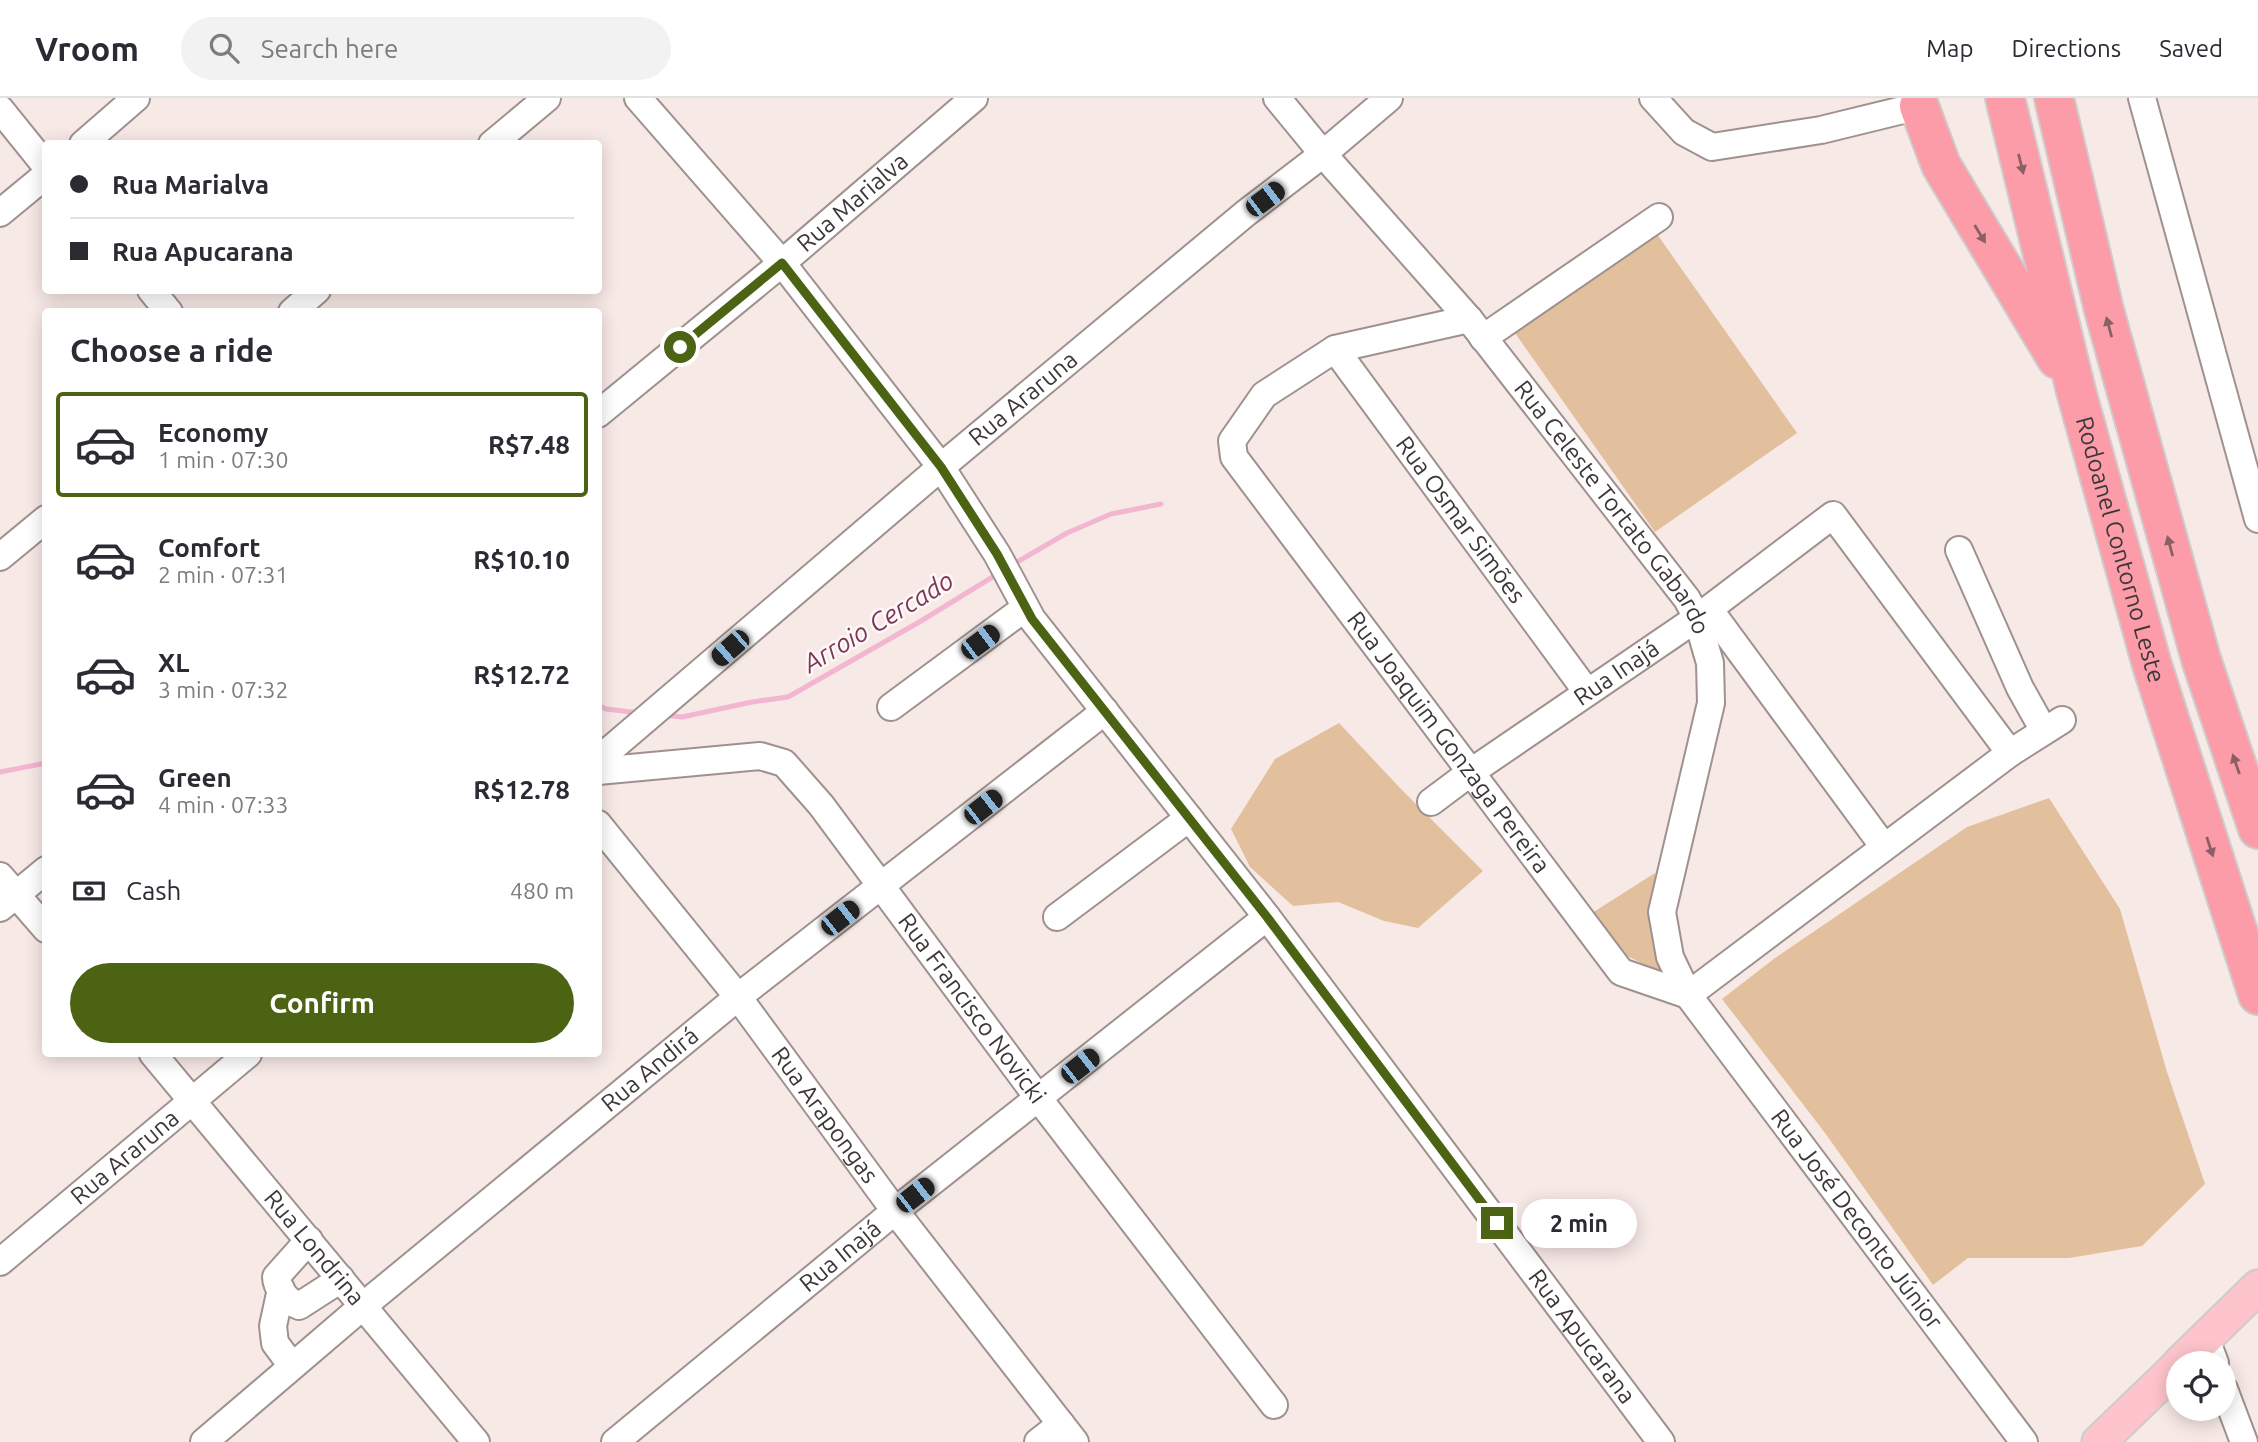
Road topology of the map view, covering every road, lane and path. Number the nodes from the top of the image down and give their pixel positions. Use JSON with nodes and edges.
{"nodes":[{"id":1,"x":136,"y":98,"type":"edge"},
{"id":2,"x":547,"y":98,"type":"edge"},
{"id":3,"x":638,"y":98,"type":"edge"},
{"id":4,"x":974,"y":98,"type":"edge"},
{"id":5,"x":1277,"y":98,"type":"edge"},
{"id":6,"x":1389,"y":98,"type":"edge"},
{"id":7,"x":1653,"y":98,"type":"edge"},
{"id":8,"x":2005,"y":98,"type":"edge"},
{"id":9,"x":2054,"y":98,"type":"edge"},
{"id":10,"x":2142,"y":98,"type":"edge"},
{"id":11,"x":1919,"y":102,"type":"edge"},
{"id":12,"x":0,"y":109,"type":"edge"},
{"id":13,"x":88,"y":140,"type":"edge"},
{"id":14,"x":497,"y":140,"type":"edge"},
{"id":15,"x":1323,"y":154,"type":"junction"},
{"id":16,"x":42,"y":161,"type":"edge"},
{"id":17,"x":42,"y":178,"type":"edge"},
{"id":18,"x":0,"y":214,"type":"edge"},
{"id":19,"x":1659,"y":217,"type":"dead end"},
{"id":20,"x":782,"y":263,"type":"junction"},
{"id":21,"x":154,"y":294,"type":"edge"},
{"id":22,"x":312,"y":294,"type":"edge"},
{"id":23,"x":166,"y":308,"type":"edge"},
{"id":24,"x":297,"y":308,"type":"edge"},
{"id":25,"x":1476,"y":328,"type":"junction"},
{"id":26,"x":1335,"y":349,"type":"junction"},
{"id":27,"x":2076,"y":391,"type":"junction"},
{"id":28,"x":602,"y":411,"type":"edge"},
{"id":29,"x":941,"y":467,"type":"junction"},
{"id":30,"x":2258,"y":519,"type":"edge"},
{"id":31,"x":42,"y":522,"type":"edge"},
{"id":32,"x":1959,"y":550,"type":"dead end"},
{"id":33,"x":0,"y":557,"type":"edge"},
{"id":34,"x":1025,"y":608,"type":"junction"},
{"id":35,"x":1703,"y":613,"type":"junction"},
{"id":36,"x":1587,"y":692,"type":"junction"},
{"id":37,"x":891,"y":708,"type":"dead end"},
{"id":38,"x":1105,"y":711,"type":"junction"},
{"id":39,"x":2010,"y":753,"type":"junction"},
{"id":40,"x":602,"y":756,"type":"edge"},
{"id":41,"x":602,"y":771,"type":"edge"},
{"id":42,"x":1471,"y":772,"type":"junction"},
{"id":43,"x":1431,"y":802,"type":"dead end"},
{"id":44,"x":1189,"y":818,"type":"junction"},
{"id":45,"x":602,"y":829,"type":"edge"},
{"id":46,"x":2258,"y":829,"type":"edge"},
{"id":47,"x":1884,"y":848,"type":"junction"},
{"id":48,"x":42,"y":872,"type":"edge"},
{"id":49,"x":881,"y":886,"type":"junction"},
{"id":50,"x":5,"y":892,"type":"edge"},
{"id":51,"x":1057,"y":916,"type":"dead end"},
{"id":52,"x":1267,"y":917,"type":"junction"},
{"id":53,"x":42,"y":925,"type":"edge"},
{"id":54,"x":1688,"y":995,"type":"junction"},
{"id":55,"x":2258,"y":995,"type":"edge"},
{"id":56,"x":738,"y":997,"type":"junction"},
{"id":57,"x":156,"y":1057,"type":"edge"},
{"id":58,"x":244,"y":1057,"type":"edge"},
{"id":59,"x":1039,"y":1099,"type":"junction"},
{"id":60,"x":193,"y":1100,"type":"junction"},
{"id":61,"x":895,"y":1210,"type":"junction"},
{"id":62,"x":309,"y":1240,"type":"junction"},
{"id":63,"x":0,"y":1262,"type":"edge"},
{"id":64,"x":341,"y":1279,"type":"junction"},
{"id":65,"x":2258,"y":1287,"type":"edge"},
{"id":66,"x":281,"y":1289,"type":"junction"},
{"id":67,"x":363,"y":1306,"type":"junction"},
{"id":68,"x":2210,"y":1351,"type":"edge"},
{"id":69,"x":292,"y":1366,"type":"junction"},
{"id":70,"x":2166,"y":1377,"type":"edge"},
{"id":71,"x":1274,"y":1405,"type":"dead end"},
{"id":72,"x":2236,"y":1421,"type":"edge"},
{"id":73,"x":1068,"y":1433,"type":"edge"},
{"id":74,"x":204,"y":1442,"type":"edge"},
{"id":75,"x":476,"y":1442,"type":"edge"},
{"id":76,"x":615,"y":1442,"type":"edge"},
{"id":77,"x":1038,"y":1442,"type":"edge"},
{"id":78,"x":1661,"y":1442,"type":"edge"},
{"id":79,"x":2024,"y":1442,"type":"edge"},
{"id":80,"x":2099,"y":1442,"type":"edge"},
{"id":81,"x":2244,"y":1442,"type":"edge"}],
"edges":[{"from":1,"to":13,"type":"street"},
{"from":2,"to":14,"type":"street"},
{"from":3,"to":20,"type":"street","name":"Rua Apucarana"},
{"from":4,"to":20,"type":"street","name":"Rua Marialva"},
{"from":5,"to":15,"type":"street","name":"Rua Celeste Tortato Gabardo"},
{"from":6,"to":15,"type":"street","name":"Rua Araruna"},
{"from":7,"to":11,"type":"street"},
{"from":8,"to":27,"type":"highway","name":"Rodoanel Contorno Leste","one_way":true},
{"from":46,"to":9,"type":"highway","name":"Rodoanel Contorno Leste","one_way":true},
{"from":10,"to":30,"type":"street"},
{"from":11,"to":27,"type":"highway","one_way":true},
{"from":12,"to":16,"type":"street"},
{"from":15,"to":25,"type":"street","name":"Rua Celeste Tortato Gabardo"},
{"from":15,"to":29,"type":"street","name":"Rua Araruna"},
{"from":17,"to":18,"type":"street"},
{"from":19,"to":25,"type":"street"},
{"from":20,"to":28,"type":"street","name":"Rua Marialva"},
{"from":20,"to":29,"type":"street","name":"Rua Apucarana"},
{"from":21,"to":23,"type":"street"},
{"from":22,"to":24,"type":"street"},
{"from":25,"to":26,"type":"street"},
{"from":25,"to":35,"type":"street","name":"Rua Celeste Tortato Gabardo"},
{"from":26,"to":36,"type":"street","name":"Rua Osmar Simões"},
{"from":26,"to":42,"type":"street","name":"Rua Joaquim Gonzaga Pereira"},
{"from":27,"to":55,"type":"highway","name":"Rodoanel Contorno Leste","one_way":true},
{"from":29,"to":34,"type":"street","name":"Rua Apucarana"},
{"from":29,"to":40,"type":"street","name":"Rua Araruna"},
{"from":31,"to":33,"type":"street"},
{"from":32,"to":39,"type":"street"},
{"from":34,"to":37,"type":"street"},
{"from":34,"to":38,"type":"street","name":"Rua Apucarana"},
{"from":35,"to":36,"type":"street","name":"Rua Inajá"},
{"from":35,"to":39,"type":"street","name":"Rua Inajá"},
{"from":35,"to":47,"type":"street"},
{"from":35,"to":54,"type":"street","name":"Rua Celeste Tortato Gabardo"},
{"from":36,"to":42,"type":"street","name":"Rua Inajá"},
{"from":38,"to":44,"type":"street","name":"Rua Apucarana"},
{"from":38,"to":49,"type":"street","name":"Rua Andirá"},
{"from":39,"to":47,"type":"street"},
{"from":41,"to":49,"type":"street","name":"Rua Francisco Novicki"},
{"from":42,"to":43,"type":"street","name":"Rua Inajá"},
{"from":42,"to":54,"type":"street","name":"Rua Joaquim Gonzaga Pereira"},
{"from":44,"to":51,"type":"street"},
{"from":44,"to":52,"type":"street","name":"Rua Apucarana"},
{"from":45,"to":56,"type":"street","name":"Rua Arapongas"},
{"from":47,"to":54,"type":"street"},
{"from":48,"to":50,"type":"street"},
{"from":49,"to":56,"type":"street","name":"Rua Andirá"},
{"from":49,"to":59,"type":"street","name":"Rua Francisco Novicki"},
{"from":50,"to":53,"type":"street"},
{"from":52,"to":59,"type":"street","name":"Rua Inajá"},
{"from":52,"to":78,"type":"street","name":"Rua Apucarana"},
{"from":54,"to":79,"type":"street","name":"Rua José Deconto Júnior"},
{"from":56,"to":61,"type":"street","name":"Rua Arapongas"},
{"from":56,"to":67,"type":"street","name":"Rua Andirá"},
{"from":57,"to":60,"type":"street","name":"Rua Londrina"},
{"from":58,"to":60,"type":"street","name":"Rua Araruna"},
{"from":59,"to":61,"type":"street","name":"Rua Inajá"},
{"from":59,"to":71,"type":"street","name":"Rua Francisco Novicki"},
{"from":60,"to":62,"type":"street","name":"Rua Londrina"},
{"from":60,"to":63,"type":"street","name":"Rua Araruna"},
{"from":61,"to":73,"type":"street","name":"Rua Arapongas"},
{"from":61,"to":76,"type":"street","name":"Rua Inajá"},
{"from":62,"to":64,"type":"street","name":"Rua Londrina"},
{"from":62,"to":66,"type":"street"},
{"from":64,"to":66,"type":"street"},
{"from":64,"to":67,"type":"street","name":"Rua Londrina"},
{"from":65,"to":68,"type":"main road"},
{"from":66,"to":69,"type":"street"},
{"from":67,"to":69,"type":"street","name":"Rua Andirá"},
{"from":67,"to":75,"type":"street","name":"Rua Londrina"},
{"from":69,"to":74,"type":"street","name":"Rua Andirá"},
{"from":70,"to":80,"type":"main road"},
{"from":72,"to":81,"type":"street"},
{"from":73,"to":77,"type":"street"}]}
